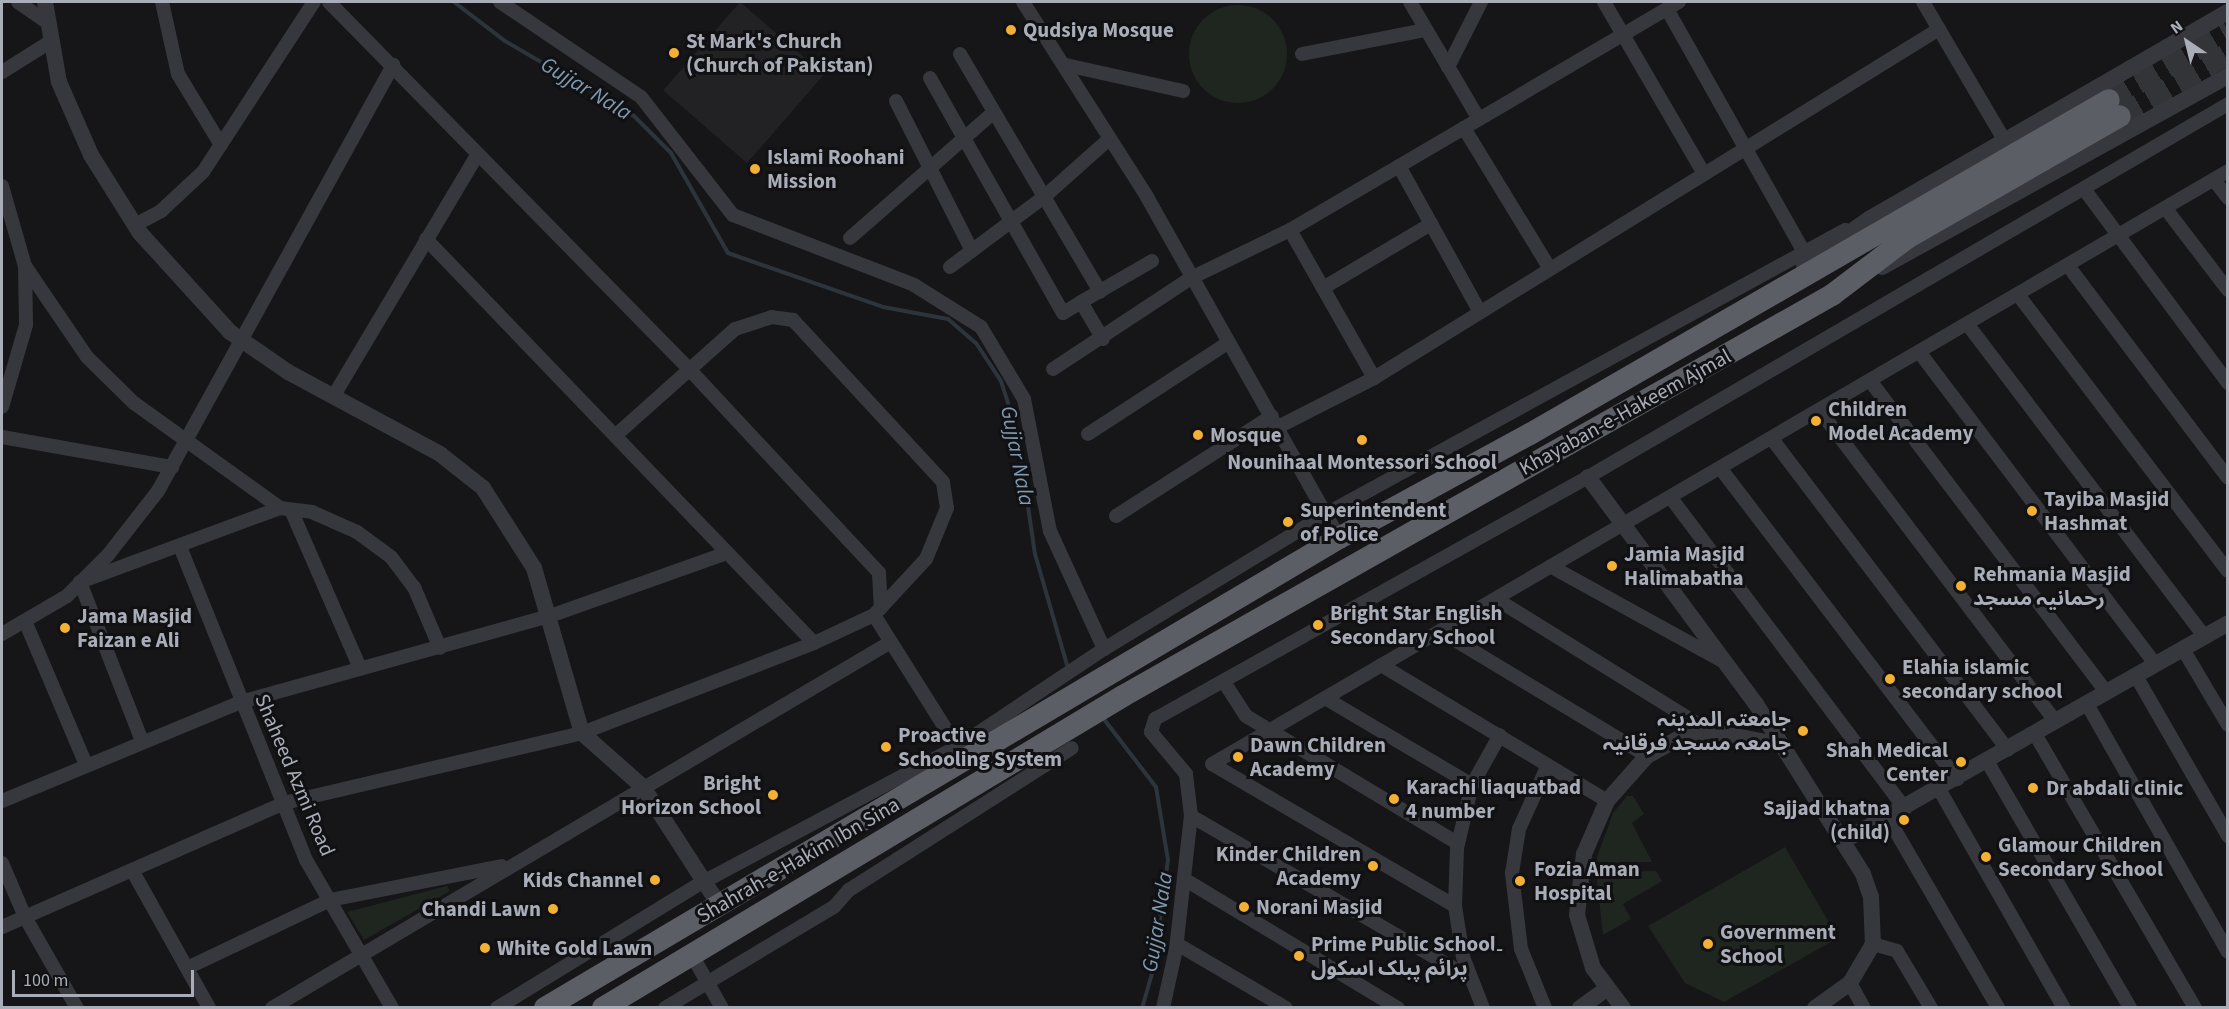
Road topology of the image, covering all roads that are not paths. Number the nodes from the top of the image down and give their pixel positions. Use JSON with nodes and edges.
{"nodes":[{"id":1,"x":18,"y":2,"type":"edge"},
{"id":2,"x":45,"y":2,"type":"edge"},
{"id":3,"x":162,"y":2,"type":"edge"},
{"id":4,"x":314,"y":2,"type":"edge"},
{"id":5,"x":329,"y":2,"type":"edge"},
{"id":6,"x":500,"y":2,"type":"edge"},
{"id":7,"x":1023,"y":2,"type":"edge"},
{"id":8,"x":1410,"y":2,"type":"edge"},
{"id":9,"x":1481,"y":2,"type":"edge"},
{"id":10,"x":1604,"y":2,"type":"edge"},
{"id":11,"x":1923,"y":2,"type":"edge"},
{"id":12,"x":1673,"y":5,"type":"edge"},
{"id":13,"x":2228,"y":12,"type":"edge"},
{"id":14,"x":49,"y":24,"type":"junction"},
{"id":15,"x":1939,"y":29,"type":"junction"},
{"id":16,"x":1426,"y":30,"type":"junction"},
{"id":17,"x":1622,"y":35,"type":"junction"},
{"id":18,"x":50,"y":42,"type":"junction"},
{"id":19,"x":960,"y":54,"type":"dead end"},
{"id":20,"x":1302,"y":54,"type":"dead end"},
{"id":21,"x":393,"y":65,"type":"junction"},
{"id":22,"x":1066,"y":65,"type":"junction"},
{"id":23,"x":1448,"y":67,"type":"junction"},
{"id":24,"x":2,"y":72,"type":"edge"},
{"id":25,"x":2228,"y":76,"type":"edge"},
{"id":26,"x":930,"y":78,"type":"dead end"},
{"id":27,"x":1183,"y":91,"type":"dead end"},
{"id":28,"x":896,"y":101,"type":"dead end"},
{"id":29,"x":2228,"y":104,"type":"edge"},
{"id":30,"x":994,"y":112,"type":"junction"},
{"id":31,"x":1479,"y":119,"type":"junction"},
{"id":32,"x":1464,"y":128,"type":"junction"},
{"id":33,"x":964,"y":138,"type":"junction"},
{"id":34,"x":1109,"y":139,"type":"junction"},
{"id":35,"x":2005,"y":141,"type":"junction"},
{"id":36,"x":221,"y":145,"type":"junction"},
{"id":37,"x":1745,"y":149,"type":"junction"},
{"id":38,"x":478,"y":154,"type":"junction"},
{"id":39,"x":1399,"y":166,"type":"junction"},
{"id":40,"x":930,"y":168,"type":"junction"},
{"id":41,"x":2228,"y":171,"type":"edge"},
{"id":42,"x":1704,"y":174,"type":"junction"},
{"id":43,"x":2214,"y":180,"type":"junction"},
{"id":44,"x":2,"y":186,"type":"edge"},
{"id":45,"x":2084,"y":189,"type":"junction"},
{"id":46,"x":1044,"y":197,"type":"junction"},
{"id":47,"x":2228,"y":198,"type":"edge"},
{"id":48,"x":2166,"y":209,"type":"junction"},
{"id":49,"x":1011,"y":221,"type":"junction"},
{"id":50,"x":1431,"y":224,"type":"junction"},
{"id":51,"x":135,"y":225,"type":"junction"},
{"id":52,"x":1290,"y":230,"type":"junction"},
{"id":53,"x":850,"y":238,"type":"dead end"},
{"id":54,"x":426,"y":239,"type":"junction"},
{"id":55,"x":2117,"y":239,"type":"junction"},
{"id":56,"x":972,"y":251,"type":"junction"},
{"id":57,"x":1806,"y":255,"type":"junction"},
{"id":58,"x":1152,"y":261,"type":"dead end"},
{"id":59,"x":25,"y":266,"type":"junction"},
{"id":60,"x":950,"y":267,"type":"dead end"},
{"id":61,"x":2068,"y":267,"type":"junction"},
{"id":62,"x":1550,"y":269,"type":"junction"},
{"id":63,"x":1191,"y":279,"type":"junction"},
{"id":64,"x":1323,"y":288,"type":"junction"},
{"id":65,"x":2228,"y":290,"type":"edge"},
{"id":66,"x":1100,"y":292,"type":"junction"},
{"id":67,"x":1832,"y":295,"type":"junction"},
{"id":68,"x":2019,"y":296,"type":"junction"},
{"id":69,"x":1082,"y":302,"type":"junction"},
{"id":70,"x":1480,"y":312,"type":"junction"},
{"id":71,"x":1968,"y":325,"type":"junction"},
{"id":72,"x":240,"y":338,"type":"junction"},
{"id":73,"x":1103,"y":339,"type":"junction"},
{"id":74,"x":1228,"y":342,"type":"junction"},
{"id":75,"x":1920,"y":353,"type":"junction"},
{"id":76,"x":1655,"y":361,"type":"junction"},
{"id":77,"x":689,"y":369,"type":"junction"},
{"id":78,"x":1053,"y":369,"type":"dead end"},
{"id":79,"x":1374,"y":378,"type":"junction"},
{"id":80,"x":1871,"y":382,"type":"junction"},
{"id":81,"x":2228,"y":383,"type":"edge"},
{"id":82,"x":333,"y":397,"type":"junction"},
{"id":83,"x":2,"y":407,"type":"edge"},
{"id":84,"x":1820,"y":411,"type":"junction"},
{"id":85,"x":1275,"y":422,"type":"junction"},
{"id":86,"x":617,"y":434,"type":"junction"},
{"id":87,"x":1088,"y":434,"type":"dead end"},
{"id":88,"x":2,"y":438,"type":"edge"},
{"id":89,"x":186,"y":439,"type":"junction"},
{"id":90,"x":1772,"y":439,"type":"junction"},
{"id":91,"x":172,"y":467,"type":"junction"},
{"id":92,"x":1721,"y":469,"type":"junction"},
{"id":93,"x":1588,"y":477,"type":"junction"},
{"id":94,"x":2228,"y":478,"type":"edge"},
{"id":95,"x":1671,"y":498,"type":"junction"},
{"id":96,"x":286,"y":509,"type":"junction"},
{"id":97,"x":1326,"y":514,"type":"junction"},
{"id":98,"x":1116,"y":516,"type":"dead end"},
{"id":99,"x":1623,"y":526,"type":"junction"},
{"id":100,"x":1339,"y":538,"type":"junction"},
{"id":101,"x":181,"y":549,"type":"junction"},
{"id":102,"x":727,"y":553,"type":"junction"},
{"id":103,"x":1552,"y":567,"type":"junction"},
{"id":104,"x":2228,"y":571,"type":"edge"},
{"id":105,"x":80,"y":582,"type":"junction"},
{"id":106,"x":1496,"y":599,"type":"junction"},
{"id":107,"x":878,"y":611,"type":"junction"},
{"id":108,"x":550,"y":616,"type":"junction"},
{"id":109,"x":25,"y":621,"type":"junction"},
{"id":110,"x":2228,"y":623,"type":"edge"},
{"id":111,"x":1440,"y":631,"type":"junction"},
{"id":112,"x":2,"y":634,"type":"edge"},
{"id":113,"x":2205,"y":637,"type":"junction"},
{"id":114,"x":814,"y":643,"type":"junction"},
{"id":115,"x":889,"y":643,"type":"junction"},
{"id":116,"x":440,"y":648,"type":"junction"},
{"id":117,"x":1104,"y":649,"type":"junction"},
{"id":118,"x":2183,"y":649,"type":"junction"},
{"id":119,"x":1724,"y":663,"type":"junction"},
{"id":120,"x":1381,"y":665,"type":"junction"},
{"id":121,"x":2156,"y":665,"type":"junction"},
{"id":122,"x":360,"y":668,"type":"junction"},
{"id":123,"x":1118,"y":672,"type":"joint"},
{"id":124,"x":2136,"y":676,"type":"junction"},
{"id":125,"x":1224,"y":682,"type":"junction"},
{"id":126,"x":2107,"y":693,"type":"junction"},
{"id":127,"x":1325,"y":698,"type":"junction"},
{"id":128,"x":241,"y":702,"type":"junction"},
{"id":129,"x":2087,"y":704,"type":"junction"},
{"id":130,"x":2056,"y":722,"type":"junction"},
{"id":131,"x":2228,"y":725,"type":"edge"},
{"id":132,"x":1268,"y":731,"type":"junction"},
{"id":133,"x":1708,"y":731,"type":"junction"},
{"id":134,"x":582,"y":733,"type":"junction"},
{"id":135,"x":2035,"y":734,"type":"junction"},
{"id":136,"x":1500,"y":735,"type":"junction"},
{"id":137,"x":142,"y":741,"type":"junction"},
{"id":138,"x":1066,"y":741,"type":"junction"},
{"id":139,"x":1776,"y":744,"type":"junction"},
{"id":140,"x":957,"y":747,"type":"junction"},
{"id":141,"x":2008,"y":750,"type":"junction"},
{"id":142,"x":1647,"y":756,"type":"junction"},
{"id":143,"x":1988,"y":761,"type":"junction"},
{"id":144,"x":86,"y":765,"type":"junction"},
{"id":145,"x":1548,"y":765,"type":"junction"},
{"id":146,"x":1957,"y":779,"type":"junction"},
{"id":147,"x":1472,"y":785,"type":"junction"},
{"id":148,"x":643,"y":787,"type":"junction"},
{"id":149,"x":1939,"y":789,"type":"junction"},
{"id":150,"x":2,"y":801,"type":"edge"},
{"id":151,"x":1606,"y":801,"type":"junction"},
{"id":152,"x":284,"y":803,"type":"junction"},
{"id":153,"x":1905,"y":809,"type":"junction"},
{"id":154,"x":1191,"y":816,"type":"junction"},
{"id":155,"x":1888,"y":818,"type":"junction"},
{"id":156,"x":2228,"y":836,"type":"edge"},
{"id":157,"x":1845,"y":840,"type":"junction"},
{"id":158,"x":1457,"y":843,"type":"junction"},
{"id":159,"x":2,"y":863,"type":"edge"},
{"id":160,"x":513,"y":863,"type":"junction"},
{"id":161,"x":132,"y":870,"type":"junction"},
{"id":162,"x":1184,"y":879,"type":"junction"},
{"id":163,"x":703,"y":882,"type":"junction"},
{"id":164,"x":330,"y":900,"type":"junction"},
{"id":165,"x":720,"y":906,"type":"junction"},
{"id":166,"x":1455,"y":906,"type":"junction"},
{"id":167,"x":25,"y":917,"type":"junction"},
{"id":168,"x":2,"y":927,"type":"edge"},
{"id":169,"x":1177,"y":944,"type":"junction"},
{"id":170,"x":1874,"y":944,"type":"junction"},
{"id":171,"x":2228,"y":952,"type":"edge"},
{"id":172,"x":363,"y":954,"type":"junction"},
{"id":173,"x":692,"y":955,"type":"junction"},
{"id":174,"x":187,"y":968,"type":"junction"},
{"id":175,"x":1469,"y":977,"type":"junction"},
{"id":176,"x":707,"y":983,"type":"junction"},
{"id":177,"x":1850,"y":983,"type":"junction"},
{"id":178,"x":1606,"y":989,"type":"junction"},
{"id":179,"x":1168,"y":1005,"type":"edge"},
{"id":180,"x":1819,"y":1007,"type":"edge"},
{"id":181,"x":77,"y":1008,"type":"edge"},
{"id":182,"x":209,"y":1008,"type":"edge"},
{"id":183,"x":272,"y":1008,"type":"edge"},
{"id":184,"x":392,"y":1008,"type":"edge"},
{"id":185,"x":497,"y":1008,"type":"edge"},
{"id":186,"x":546,"y":1008,"type":"edge"},
{"id":187,"x":603,"y":1008,"type":"edge"},
{"id":188,"x":665,"y":1008,"type":"edge"},
{"id":189,"x":722,"y":1008,"type":"edge"},
{"id":190,"x":1286,"y":1008,"type":"edge"},
{"id":191,"x":1398,"y":1008,"type":"edge"},
{"id":192,"x":1482,"y":1008,"type":"edge"},
{"id":193,"x":1545,"y":1008,"type":"edge"},
{"id":194,"x":1580,"y":1008,"type":"edge"},
{"id":195,"x":1623,"y":1008,"type":"edge"},
{"id":196,"x":1864,"y":1008,"type":"edge"},
{"id":197,"x":1931,"y":1008,"type":"edge"},
{"id":198,"x":1998,"y":1008,"type":"edge"},
{"id":199,"x":2064,"y":1008,"type":"edge"},
{"id":200,"x":2130,"y":1008,"type":"edge"},
{"id":201,"x":2195,"y":1008,"type":"edge"}],
"edges":[{"from":1,"to":14,"type":"street"},
{"from":2,"to":14,"type":"street"},
{"from":3,"to":36,"type":"street"},
{"from":4,"to":36,"type":"street"},
{"from":5,"to":21,"type":"street"},
{"from":6,"to":117,"type":"street"},
{"from":7,"to":22,"type":"street"},
{"from":8,"to":16,"type":"street"},
{"from":9,"to":23,"type":"street"},
{"from":10,"to":17,"type":"street"},
{"from":11,"to":15,"type":"street"},
{"from":12,"to":17,"type":"street"},
{"from":12,"to":37,"type":"street"},
{"from":13,"to":35,"type":"street"},
{"from":14,"to":18,"type":"street"},
{"from":15,"to":35,"type":"street"},
{"from":15,"to":37,"type":"street"},
{"from":16,"to":20,"type":"street"},
{"from":16,"to":23,"type":"street"},
{"from":17,"to":31,"type":"street"},
{"from":17,"to":42,"type":"street"},
{"from":18,"to":24,"type":"street"},
{"from":18,"to":51,"type":"street"},
{"from":19,"to":30,"type":"street"},
{"from":21,"to":38,"type":"street"},
{"from":21,"to":72,"type":"street"},
{"from":22,"to":27,"type":"street"},
{"from":22,"to":34,"type":"street"},
{"from":23,"to":31,"type":"street"},
{"from":25,"to":67,"type":"street"},
{"from":26,"to":33,"type":"street"},
{"from":28,"to":40,"type":"street"},
{"from":29,"to":45,"type":"street"},
{"from":30,"to":33,"type":"street"},
{"from":30,"to":46,"type":"street"},
{"from":31,"to":32,"type":"street"},
{"from":32,"to":39,"type":"street"},
{"from":32,"to":62,"type":"street"},
{"from":33,"to":40,"type":"street"},
{"from":33,"to":49,"type":"street"},
{"from":34,"to":46,"type":"street"},
{"from":34,"to":63,"type":"street"},
{"from":35,"to":57,"type":"street"},
{"from":36,"to":51,"type":"street"},
{"from":37,"to":42,"type":"street"},
{"from":37,"to":57,"type":"street"},
{"from":38,"to":54,"type":"street"},
{"from":38,"to":77,"type":"street"},
{"from":39,"to":50,"type":"street"},
{"from":39,"to":52,"type":"street"},
{"from":40,"to":53,"type":"street"},
{"from":40,"to":56,"type":"street"},
{"from":41,"to":43,"type":"street"},
{"from":42,"to":62,"type":"street"},
{"from":43,"to":47,"type":"street"},
{"from":43,"to":48,"type":"street"},
{"from":44,"to":59,"type":"street"},
{"from":45,"to":55,"type":"street"},
{"from":45,"to":93,"type":"street"},
{"from":46,"to":49,"type":"street"},
{"from":46,"to":66,"type":"street"},
{"from":48,"to":55,"type":"street"},
{"from":48,"to":65,"type":"street"},
{"from":49,"to":56,"type":"street"},
{"from":49,"to":69,"type":"street"},
{"from":50,"to":64,"type":"street"},
{"from":50,"to":70,"type":"street"},
{"from":51,"to":72,"type":"street"},
{"from":52,"to":63,"type":"street"},
{"from":52,"to":64,"type":"street"},
{"from":54,"to":82,"type":"street"},
{"from":54,"to":86,"type":"street"},
{"from":55,"to":61,"type":"street"},
{"from":55,"to":81,"type":"street"},
{"from":56,"to":60,"type":"street"},
{"from":57,"to":76,"type":"street"},
{"from":57,"to":97,"type":"street"},
{"from":58,"to":66,"type":"street"},
{"from":59,"to":83,"type":"street"},
{"from":59,"to":89,"type":"street"},
{"from":61,"to":68,"type":"street"},
{"from":61,"to":94,"type":"street"},
{"from":62,"to":70,"type":"street"},
{"from":63,"to":73,"type":"street"},
{"from":63,"to":74,"type":"street"},
{"from":64,"to":79,"type":"street"},
{"from":66,"to":69,"type":"street"},
{"from":67,"to":76,"type":"highway","name":"Khayaban-e-Hakeem Ajmal"},
{"from":67,"to":138,"type":"highway","name":"Khayaban-e-Hakeem Ajmal"},
{"from":68,"to":71,"type":"street"},
{"from":68,"to":104,"type":"street"},
{"from":69,"to":73,"type":"street"},
{"from":70,"to":79,"type":"street"},
{"from":71,"to":75,"type":"street"},
{"from":71,"to":113,"type":"street"},
{"from":72,"to":82,"type":"street"},
{"from":72,"to":89,"type":"street"},
{"from":73,"to":78,"type":"street"},
{"from":74,"to":85,"type":"street"},
{"from":74,"to":87,"type":"street"},
{"from":75,"to":80,"type":"street"},
{"from":75,"to":121,"type":"street"},
{"from":76,"to":100,"type":"highway","name":"Khayaban-e-Hakeem Ajmal"},
{"from":77,"to":86,"type":"street"},
{"from":77,"to":107,"type":"street"},
{"from":77,"to":107,"type":"street"},
{"from":79,"to":85,"type":"street"},
{"from":80,"to":84,"type":"street"},
{"from":80,"to":126,"type":"street"},
{"from":82,"to":108,"type":"street"},
{"from":84,"to":90,"type":"street"},
{"from":84,"to":130,"type":"street"},
{"from":85,"to":97,"type":"street"},
{"from":85,"to":98,"type":"street"},
{"from":86,"to":102,"type":"street"},
{"from":88,"to":91,"type":"street"},
{"from":89,"to":91,"type":"street"},
{"from":89,"to":96,"type":"street"},
{"from":90,"to":92,"type":"street"},
{"from":90,"to":141,"type":"street"},
{"from":91,"to":105,"type":"street"},
{"from":92,"to":95,"type":"street"},
{"from":92,"to":146,"type":"street"},
{"from":93,"to":99,"type":"street"},
{"from":93,"to":125,"type":"street"},
{"from":95,"to":99,"type":"street"},
{"from":95,"to":153,"type":"street"},
{"from":96,"to":101,"type":"street"},
{"from":96,"to":116,"type":"street"},
{"from":96,"to":122,"type":"street"},
{"from":97,"to":100,"type":"street"},
{"from":97,"to":117,"type":"street"},
{"from":99,"to":103,"type":"street"},
{"from":99,"to":119,"type":"street"},
{"from":100,"to":123,"type":"highway","name":"Khayaban-e-Hakeem Ajmal"},
{"from":101,"to":105,"type":"street"},
{"from":101,"to":128,"type":"street","name":"Shaheed Azmi Road"},
{"from":102,"to":108,"type":"street"},
{"from":102,"to":114,"type":"street"},
{"from":103,"to":106,"type":"street"},
{"from":103,"to":119,"type":"street"},
{"from":105,"to":109,"type":"street"},
{"from":105,"to":137,"type":"street"},
{"from":106,"to":111,"type":"street"},
{"from":106,"to":133,"type":"street"},
{"from":107,"to":114,"type":"street"},
{"from":107,"to":115,"type":"street"},
{"from":108,"to":116,"type":"street"},
{"from":108,"to":134,"type":"street"},
{"from":109,"to":112,"type":"street"},
{"from":109,"to":144,"type":"street"},
{"from":110,"to":113,"type":"street"},
{"from":111,"to":120,"type":"street"},
{"from":111,"to":142,"type":"street"},
{"from":113,"to":118,"type":"street"},
{"from":114,"to":134,"type":"street"},
{"from":115,"to":140,"type":"street"},
{"from":115,"to":148,"type":"street"},
{"from":116,"to":122,"type":"street"},
{"from":117,"to":140,"type":"street"},
{"from":118,"to":121,"type":"street"},
{"from":118,"to":131,"type":"street"},
{"from":119,"to":139,"type":"street"},
{"from":120,"to":127,"type":"street"},
{"from":120,"to":136,"type":"street"},
{"from":121,"to":124,"type":"street"},
{"from":122,"to":128,"type":"street"},
{"from":123,"to":165,"type":"highway","name":"Shahrah-e-Hakim Ibn Sina"},
{"from":124,"to":126,"type":"street"},
{"from":124,"to":156,"type":"street"},
{"from":125,"to":132,"type":"street"},
{"from":125,"to":154,"type":"street"},
{"from":126,"to":129,"type":"street"},
{"from":127,"to":132,"type":"street"},
{"from":127,"to":147,"type":"street"},
{"from":128,"to":137,"type":"street"},
{"from":128,"to":152,"type":"street","name":"Shaheed Azmi Road"},
{"from":129,"to":130,"type":"street"},
{"from":129,"to":171,"type":"street"},
{"from":130,"to":135,"type":"street"},
{"from":132,"to":158,"type":"street"},
{"from":132,"to":166,"type":"street"},
{"from":133,"to":139,"type":"street"},
{"from":133,"to":142,"type":"street"},
{"from":134,"to":148,"type":"street"},
{"from":134,"to":152,"type":"street"},
{"from":135,"to":141,"type":"street"},
{"from":135,"to":201,"type":"street"},
{"from":136,"to":145,"type":"street"},
{"from":136,"to":147,"type":"street"},
{"from":137,"to":144,"type":"street"},
{"from":138,"to":173,"type":"highway","name":"Shahrah-e-Hakim Ibn Sina"},
{"from":138,"to":176,"type":"street"},
{"from":139,"to":157,"type":"street"},
{"from":140,"to":163,"type":"street"},
{"from":141,"to":143,"type":"street"},
{"from":142,"to":151,"type":"street"},
{"from":143,"to":146,"type":"street"},
{"from":143,"to":200,"type":"street"},
{"from":144,"to":150,"type":"street"},
{"from":145,"to":151,"type":"street"},
{"from":145,"to":193,"type":"street"},
{"from":146,"to":149,"type":"street"},
{"from":147,"to":158,"type":"street"},
{"from":148,"to":160,"type":"street"},
{"from":148,"to":163,"type":"street"},
{"from":149,"to":153,"type":"street"},
{"from":149,"to":199,"type":"street"},
{"from":151,"to":178,"type":"street"},
{"from":152,"to":161,"type":"street"},
{"from":152,"to":164,"type":"street","name":"Shaheed Azmi Road"},
{"from":153,"to":155,"type":"street"},
{"from":154,"to":162,"type":"street"},
{"from":154,"to":175,"type":"street"},
{"from":155,"to":157,"type":"street"},
{"from":155,"to":198,"type":"street"},
{"from":157,"to":170,"type":"street"},
{"from":158,"to":166,"type":"street"},
{"from":159,"to":167,"type":"street"},
{"from":160,"to":164,"type":"street"},
{"from":160,"to":172,"type":"street"},
{"from":161,"to":167,"type":"street"},
{"from":161,"to":174,"type":"street"},
{"from":162,"to":169,"type":"street"},
{"from":162,"to":191,"type":"street"},
{"from":163,"to":165,"type":"street"},
{"from":163,"to":185,"type":"street"},
{"from":164,"to":172,"type":"street","name":"Shaheed Azmi Road"},
{"from":164,"to":174,"type":"street"},
{"from":165,"to":186,"type":"highway","name":"Shahrah-e-Hakim Ibn Sina"},
{"from":166,"to":175,"type":"street"},
{"from":167,"to":168,"type":"street"},
{"from":167,"to":181,"type":"street"},
{"from":169,"to":179,"type":"street"},
{"from":169,"to":190,"type":"street"},
{"from":170,"to":177,"type":"street"},
{"from":170,"to":197,"type":"street"},
{"from":172,"to":183,"type":"street"},
{"from":172,"to":184,"type":"street","name":"Shaheed Azmi Road"},
{"from":173,"to":176,"type":"street"},
{"from":173,"to":187,"type":"highway","name":"Shahrah-e-Hakim Ibn Sina"},
{"from":174,"to":182,"type":"street"},
{"from":175,"to":192,"type":"street"},
{"from":176,"to":188,"type":"street"},
{"from":176,"to":189,"type":"street"},
{"from":177,"to":180,"type":"street"},
{"from":177,"to":196,"type":"street"},
{"from":178,"to":194,"type":"street"},
{"from":178,"to":195,"type":"street"}]}
